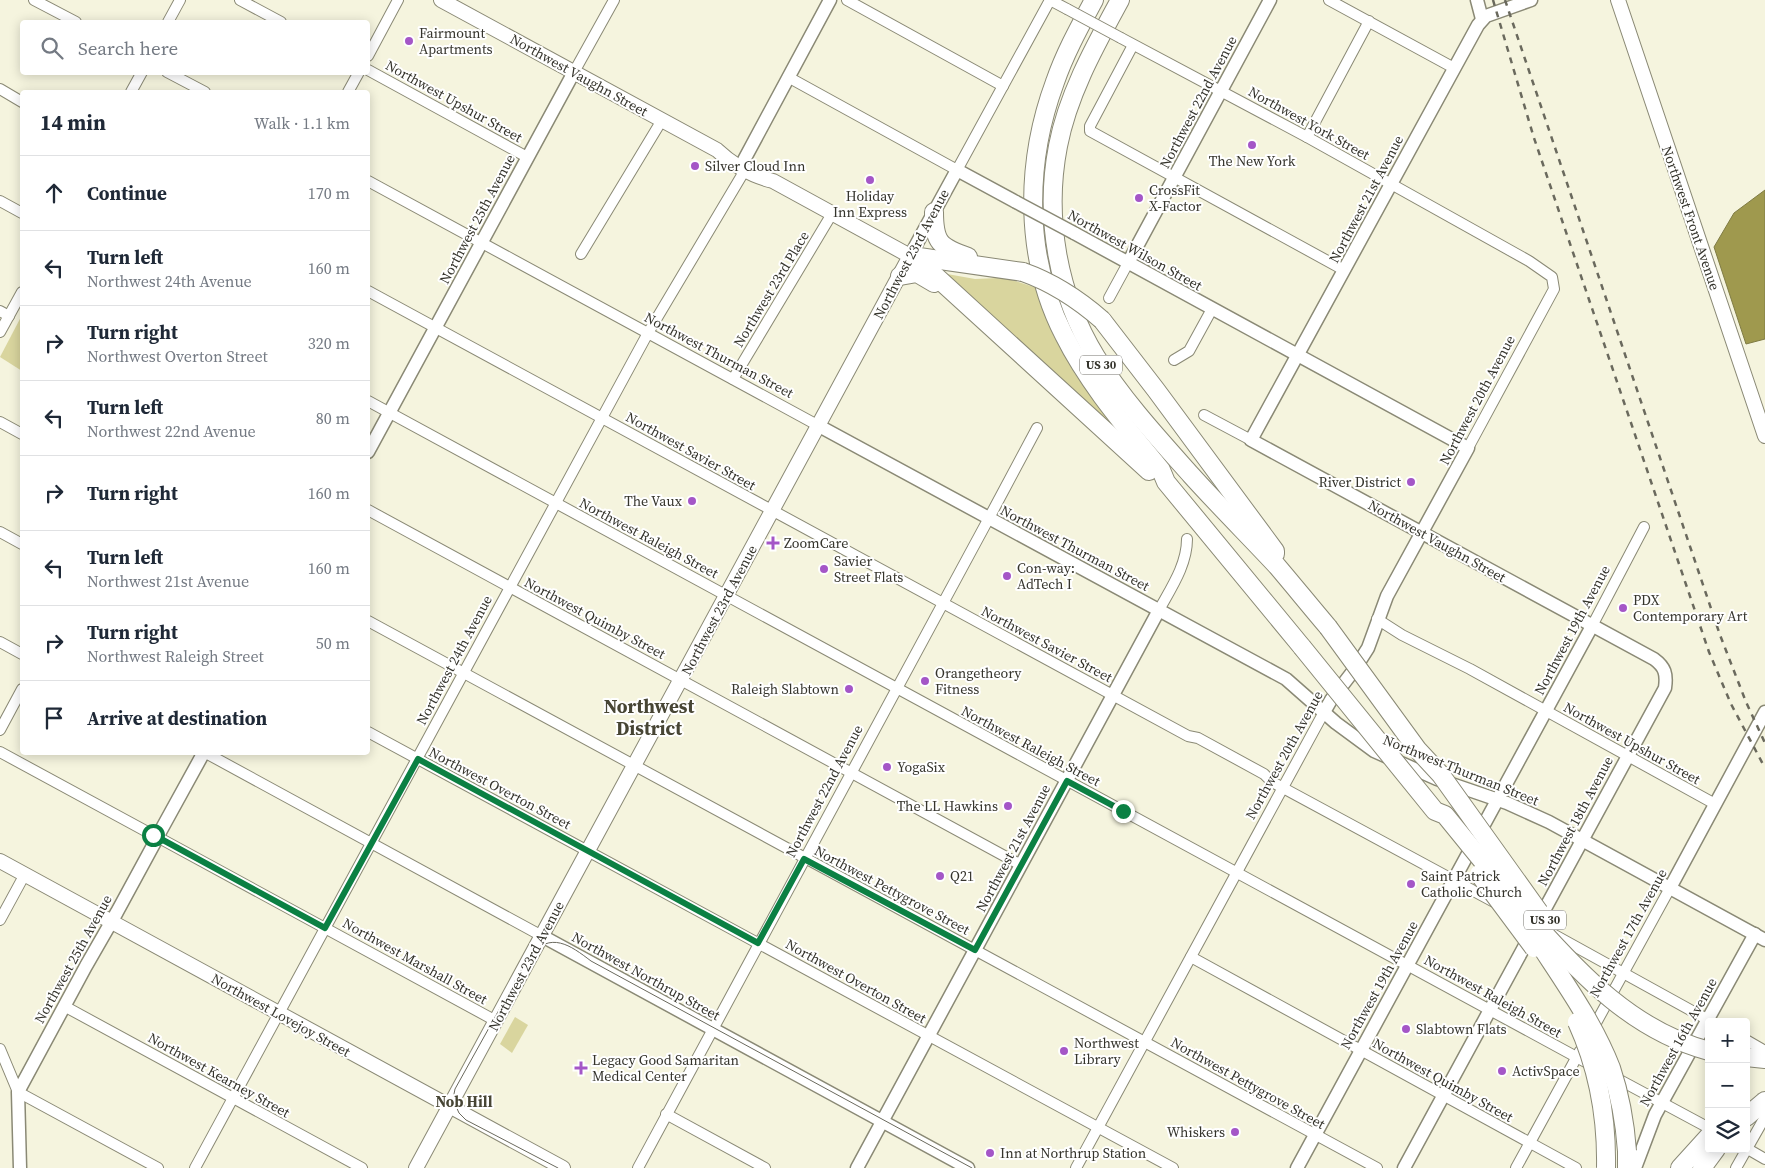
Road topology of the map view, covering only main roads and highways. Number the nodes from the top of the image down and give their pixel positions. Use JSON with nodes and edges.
{"nodes":[{"id":1,"x":441,"y":0,"type":"edge"},
{"id":2,"x":1094,"y":0,"type":"edge"},
{"id":3,"x":1120,"y":0,"type":"edge"},
{"id":4,"x":1618,"y":0,"type":"edge"},
{"id":5,"x":934,"y":212,"type":"road end"},
{"id":6,"x":910,"y":256,"type":"junction"},
{"id":7,"x":1001,"y":268,"type":"junction"},
{"id":8,"x":900,"y":276,"type":"junction"},
{"id":9,"x":1000,"y":335,"type":"junction"},
{"id":10,"x":1765,"y":436,"type":"edge"},
{"id":11,"x":1166,"y":482,"type":"junction"},
{"id":12,"x":1277,"y":567,"type":"junction"},
{"id":13,"x":1417,"y":749,"type":"junction"},
{"id":14,"x":1435,"y":811,"type":"junction"},
{"id":15,"x":0,"y":861,"type":"edge"},
{"id":16,"x":1705,"y":1048,"type":"edge"},
{"id":17,"x":1705,"y":1048,"type":"edge"},
{"id":18,"x":1750,"y":1056,"type":"edge"},
{"id":19,"x":1765,"y":1058,"type":"edge"},
{"id":20,"x":1765,"y":1094,"type":"edge"},
{"id":21,"x":1765,"y":1101,"type":"edge"},
{"id":22,"x":1750,"y":1103,"type":"edge"},
{"id":23,"x":450,"y":1106,"type":"junction"},
{"id":24,"x":1750,"y":1114,"type":"edge"},
{"id":25,"x":1705,"y":1140,"type":"edge"},
{"id":26,"x":1713,"y":1153,"type":"edge"},
{"id":27,"x":416,"y":1168,"type":"edge"},
{"id":28,"x":563,"y":1168,"type":"edge"},
{"id":29,"x":1606,"y":1168,"type":"edge"},
{"id":30,"x":1627,"y":1168,"type":"edge"},
{"id":31,"x":1680,"y":1168,"type":"edge"},
{"id":32,"x":1702,"y":1168,"type":"edge"}],
"edges":[{"from":1,"to":6,"type":"main road","name":"Northwest Vaughn Street"},
{"from":2,"to":11,"type":"highway","number":"US 30"},
{"from":3,"to":12,"type":"highway","number":"US 30"},
{"from":4,"to":10,"type":"main road","name":"Northwest Front Avenue"},
{"from":5,"to":7,"type":"highway"},
{"from":6,"to":7,"type":"highway"},
{"from":6,"to":8,"type":"main road","name":"Northwest 23rd Avenue"},
{"from":6,"to":9,"type":"highway"},
{"from":7,"to":12,"type":"highway","bridge":true},
{"from":8,"to":9,"type":"highway"},
{"from":8,"to":23,"type":"main road","name":"Northwest 23rd Avenue"},
{"from":9,"to":11,"type":"highway"},
{"from":11,"to":14,"type":"highway","number":"US 30","bridge":true},
{"from":12,"to":13,"type":"highway","number":"US 30","bridge":true},
{"from":13,"to":16,"type":"highway","number":"US 30","bridge":true},
{"from":13,"to":30,"type":"highway","bridge":true},
{"from":14,"to":17,"type":"highway","number":"US 30","bridge":true},
{"from":14,"to":29,"type":"highway","bridge":true},
{"from":15,"to":23,"type":"main road","name":"Northwest Lovejoy Street"},
{"from":18,"to":19,"type":"highway"},
{"from":20,"to":22,"type":"highway"},
{"from":21,"to":24,"type":"highway"},
{"from":23,"to":27,"type":"main road","name":"Northwest 23rd Avenue"},
{"from":23,"to":28,"type":"main road","name":"Northwest Lovejoy Street"},
{"from":25,"to":31,"type":"highway"},
{"from":26,"to":32,"type":"highway"}]}
